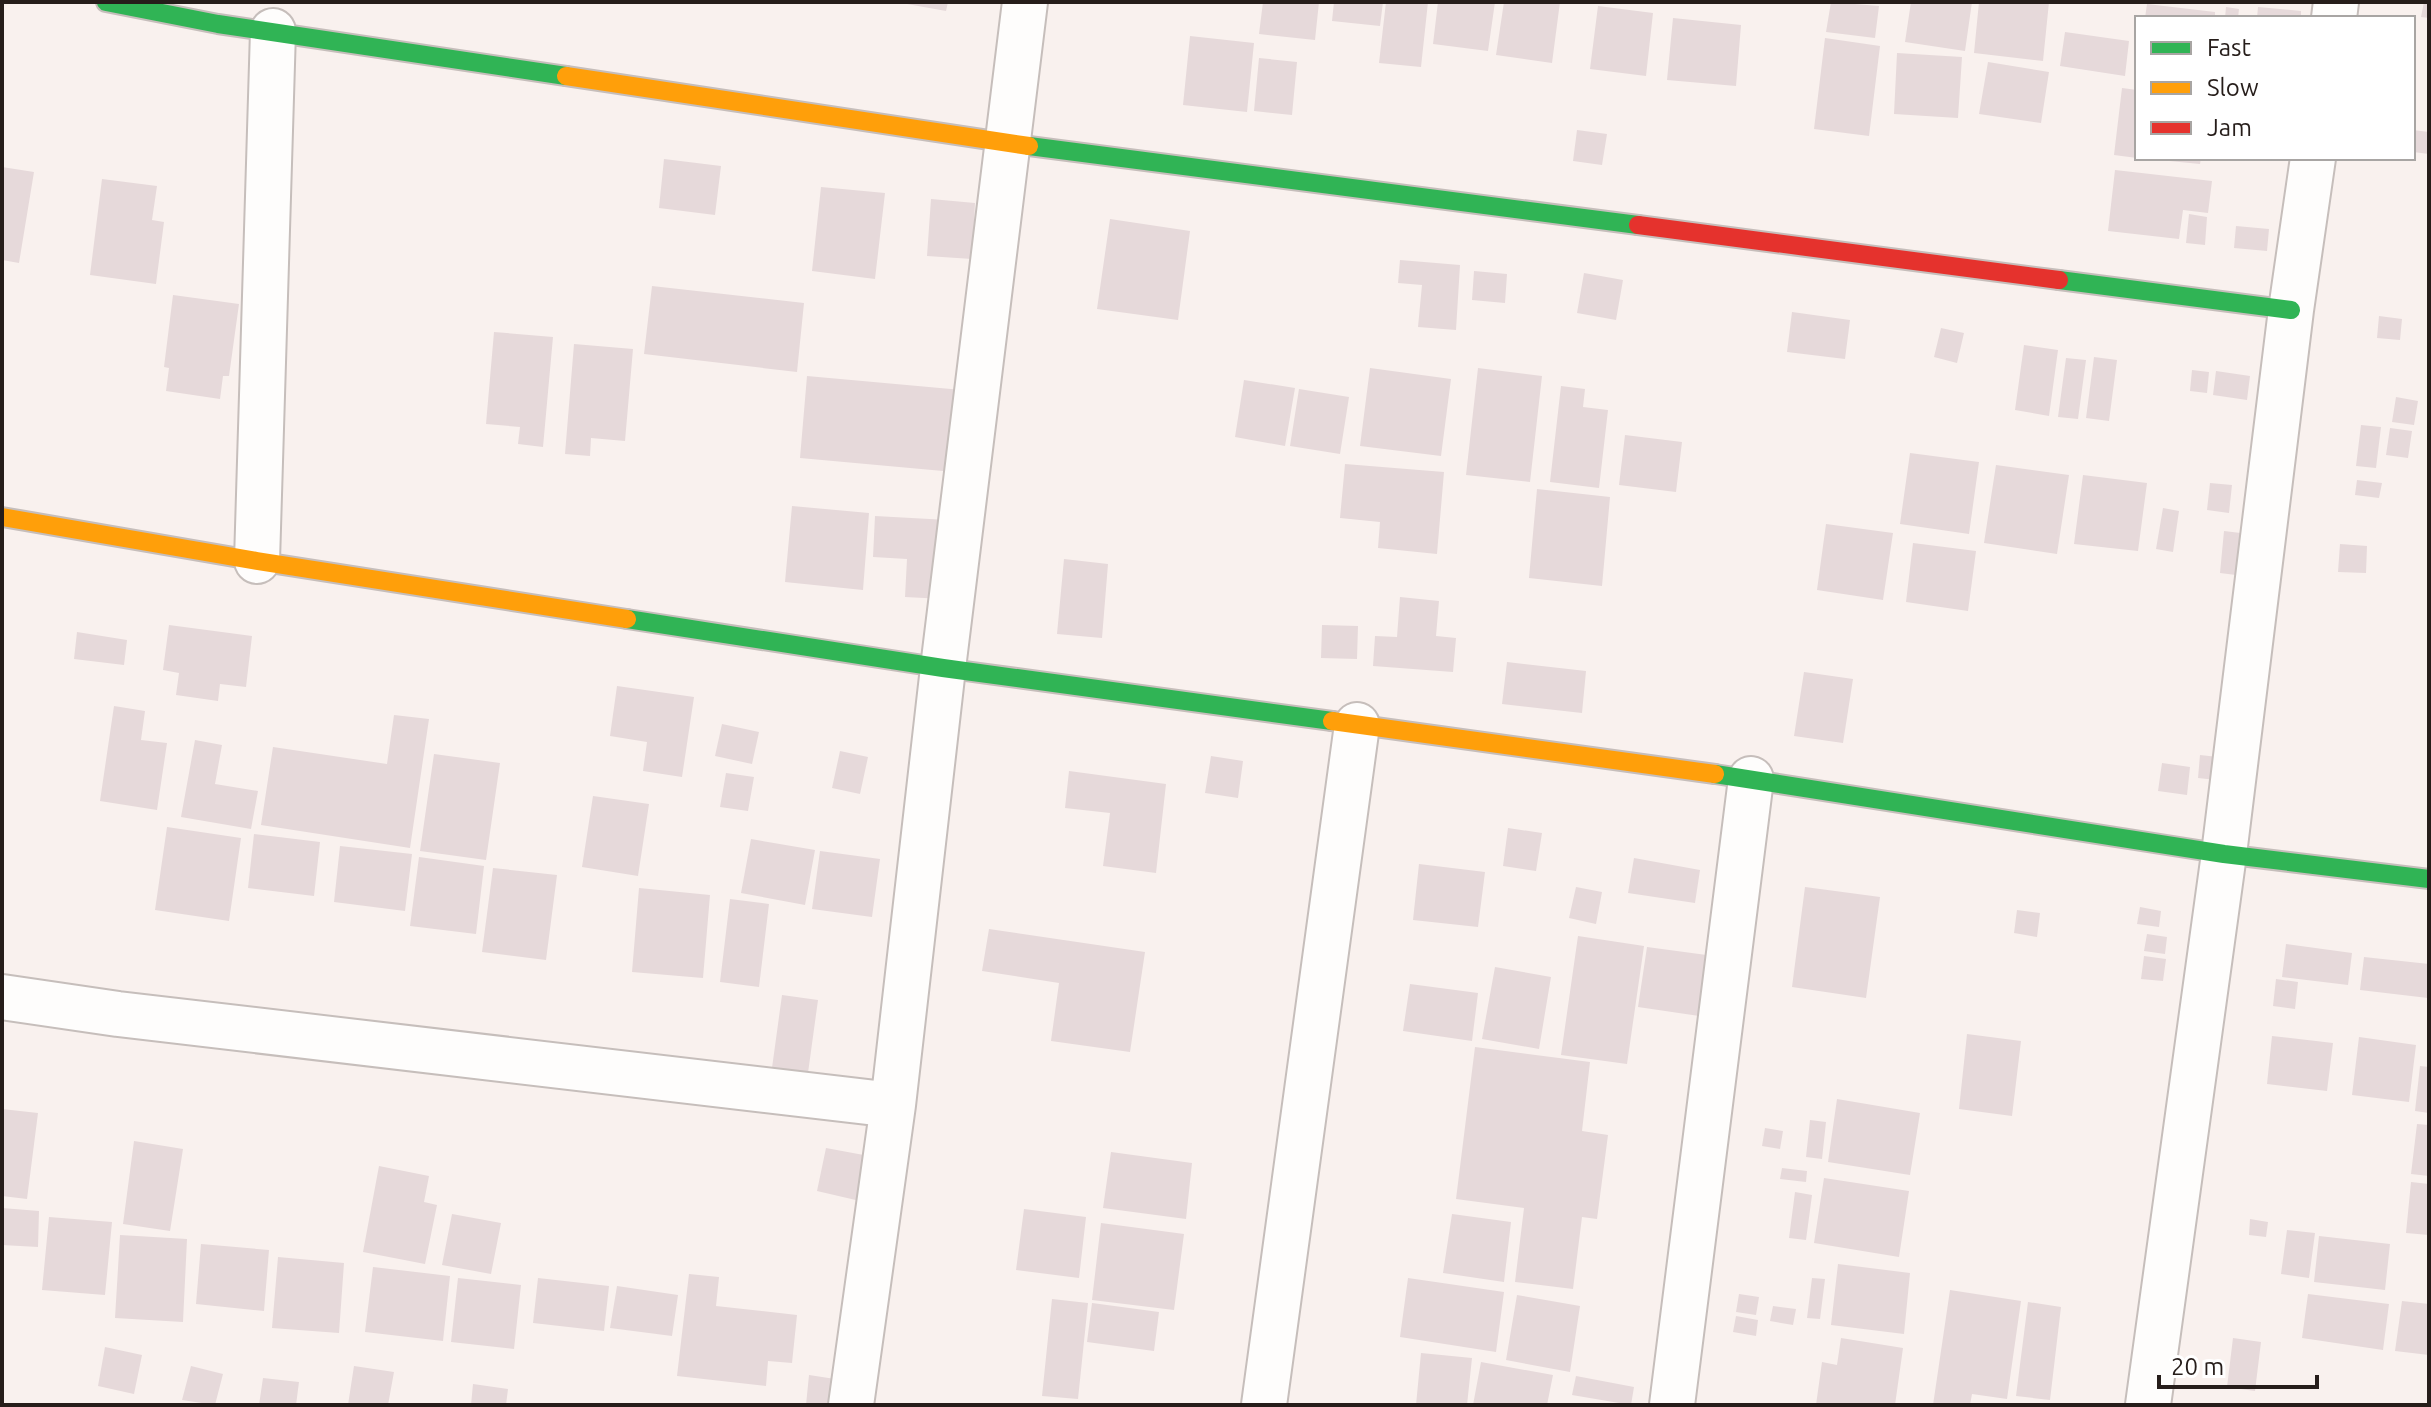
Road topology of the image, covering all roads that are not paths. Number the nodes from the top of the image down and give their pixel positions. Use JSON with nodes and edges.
{"nodes":[{"id":1,"x":106,"y":2,"type":"edge"},
{"id":2,"x":1025,"y":2,"type":"edge"},
{"id":3,"x":220,"y":13,"type":"edge"},
{"id":4,"x":273,"y":31,"type":"junction"},
{"id":5,"x":1007,"y":143,"type":"junction"},
{"id":6,"x":2313,"y":160,"type":"edge"},
{"id":7,"x":2291,"y":310,"type":"junction"},
{"id":8,"x":2,"y":517,"type":"edge"},
{"id":9,"x":257,"y":561,"type":"junction"},
{"id":10,"x":943,"y":668,"type":"junction"},
{"id":11,"x":1357,"y":725,"type":"junction"},
{"id":12,"x":1751,"y":779,"type":"junction"},
{"id":13,"x":2224,"y":854,"type":"junction"},
{"id":14,"x":2429,"y":879,"type":"edge"},
{"id":15,"x":2,"y":997,"type":"edge"},
{"id":16,"x":893,"y":1105,"type":"junction"},
{"id":17,"x":851,"y":1405,"type":"edge"},
{"id":18,"x":1264,"y":1405,"type":"edge"},
{"id":19,"x":1672,"y":1405,"type":"edge"},
{"id":20,"x":2148,"y":1405,"type":"edge"}],
"edges":[{"from":1,"to":3,"type":"street"},
{"from":2,"to":5,"type":"street"},
{"from":3,"to":4,"type":"street"},
{"from":4,"to":5,"type":"street"},
{"from":4,"to":9,"type":"street"},
{"from":5,"to":7,"type":"street"},
{"from":5,"to":10,"type":"street"},
{"from":6,"to":7,"type":"street"},
{"from":7,"to":13,"type":"street"},
{"from":8,"to":9,"type":"street"},
{"from":9,"to":10,"type":"street"},
{"from":10,"to":11,"type":"street"},
{"from":10,"to":16,"type":"street"},
{"from":11,"to":12,"type":"street"},
{"from":11,"to":18,"type":"street"},
{"from":12,"to":13,"type":"street"},
{"from":12,"to":19,"type":"street"},
{"from":13,"to":14,"type":"street"},
{"from":13,"to":20,"type":"street"},
{"from":15,"to":16,"type":"street"},
{"from":16,"to":17,"type":"street"}]}
